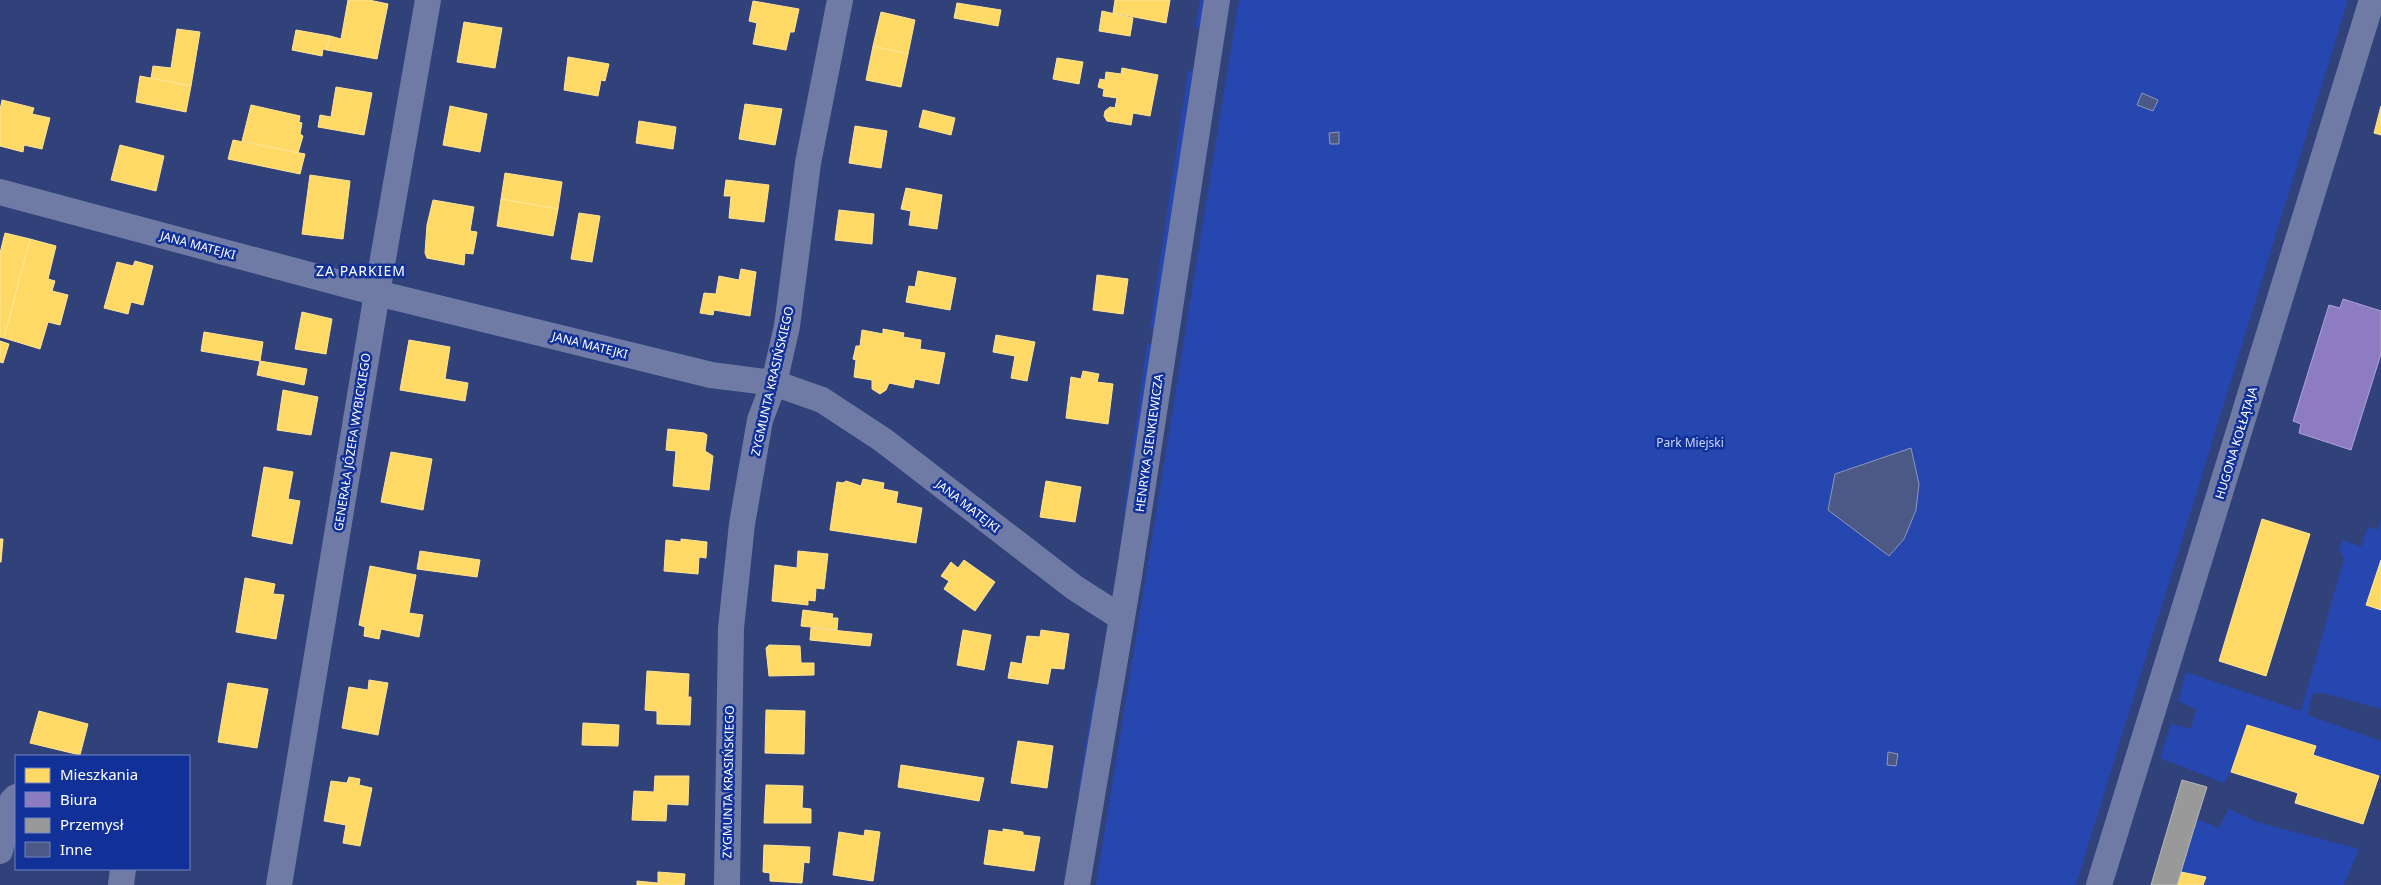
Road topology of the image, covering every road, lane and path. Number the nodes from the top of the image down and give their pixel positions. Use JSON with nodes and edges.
{"nodes":[{"id":1,"x":428,"y":0,"type":"edge"},
{"id":2,"x":840,"y":0,"type":"edge"},
{"id":3,"x":1217,"y":0,"type":"edge"},
{"id":4,"x":2372,"y":0,"type":"edge"},
{"id":5,"x":0,"y":192,"type":"edge"},
{"id":6,"x":377,"y":293,"type":"junction"},
{"id":7,"x":774,"y":383,"type":"junction"},
{"id":8,"x":1122,"y":618,"type":"junction"},
{"id":9,"x":15,"y":798,"type":"edge"},
{"id":10,"x":0,"y":851,"type":"edge"},
{"id":11,"x":123,"y":870,"type":"edge"},
{"id":12,"x":121,"y":885,"type":"edge"},
{"id":13,"x":279,"y":885,"type":"edge"},
{"id":14,"x":727,"y":885,"type":"edge"},
{"id":15,"x":1078,"y":885,"type":"edge"},
{"id":16,"x":2099,"y":885,"type":"edge"}],
"edges":[{"from":1,"to":6,"type":"street","name":"GENERAŁA JÓZEFA WYBICKIEGO"},
{"from":2,"to":7,"type":"street","name":"ZYGMUNTA KRASIŃSKIEGO"},
{"from":3,"to":8,"type":"street","name":"HENRYKA SIENKIEWICZA"},
{"from":4,"to":16,"type":"street","name":"HUGONA KOŁŁĄTAJA"},
{"from":5,"to":6,"type":"street","name":"JANA MATEJKI"},
{"from":6,"to":7,"type":"street","name":"JANA MATEJKI"},
{"from":6,"to":13,"type":"street","name":"GENERAŁA JÓZEFA WYBICKIEGO"},
{"from":7,"to":8,"type":"street","name":"JANA MATEJKI"},
{"from":7,"to":14,"type":"street","name":"ZYGMUNTA KRASIŃSKIEGO"},
{"from":8,"to":15,"type":"street","name":"HENRYKA SIENKIEWICZA"},
{"from":9,"to":10,"type":"street"},
{"from":11,"to":12,"type":"street"}]}
